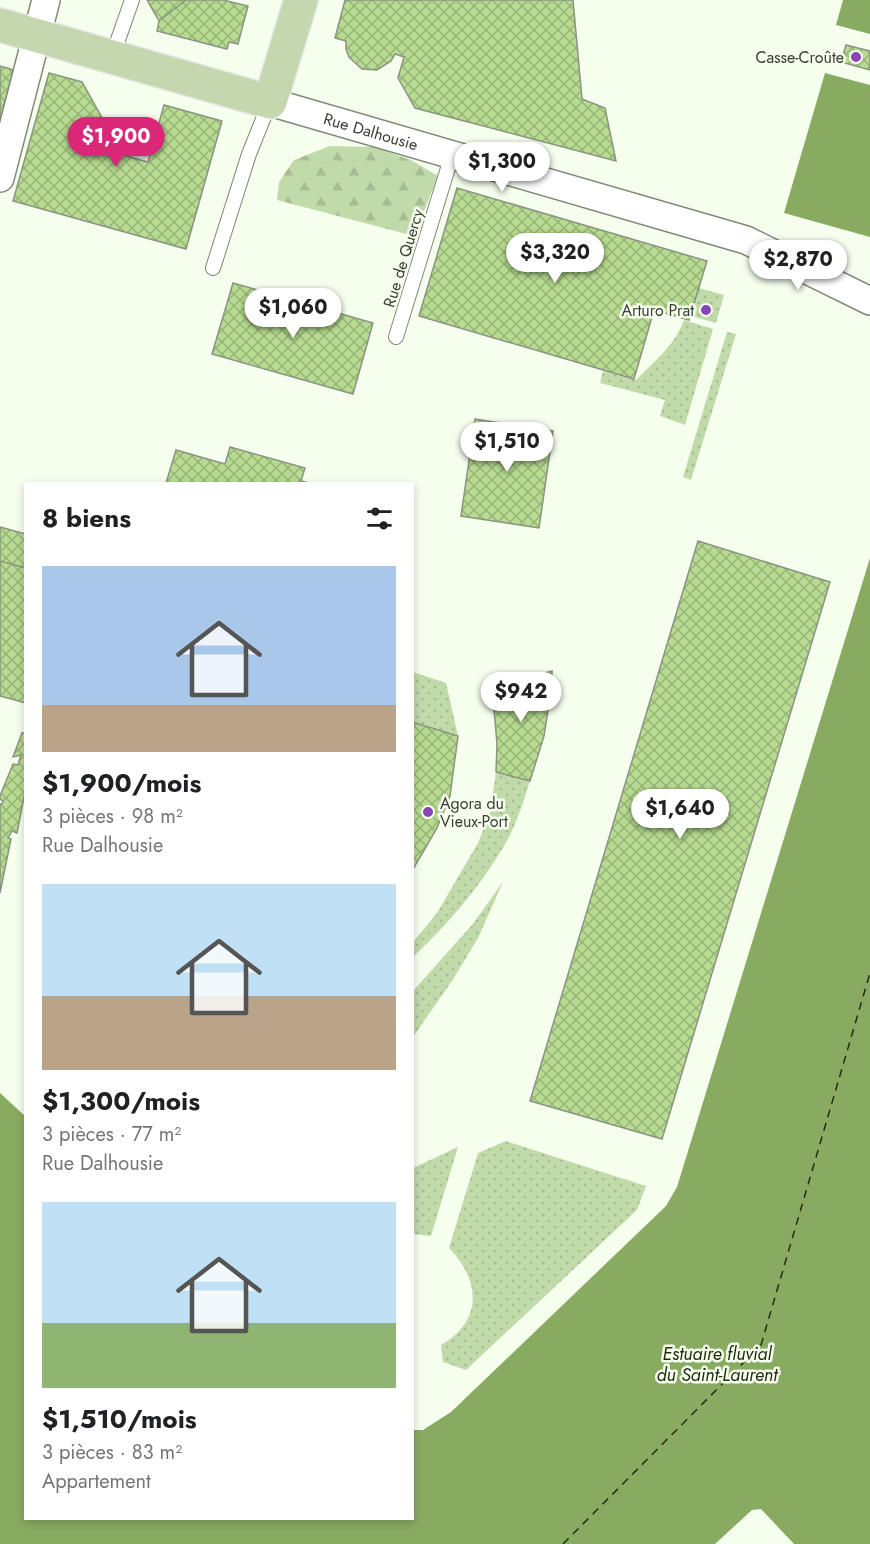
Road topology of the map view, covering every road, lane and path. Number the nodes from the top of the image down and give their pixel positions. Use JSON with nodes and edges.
{"nodes":[{"id":1,"x":46,"y":0,"type":"edge"},
{"id":2,"x":132,"y":0,"type":"edge"},
{"id":3,"x":301,"y":0,"type":"edge"},
{"id":4,"x":0,"y":25,"type":"edge"},
{"id":5,"x":36,"y":35,"type":"junction"},
{"id":6,"x":112,"y":57,"type":"junction"},
{"id":7,"x":270,"y":102,"type":"junction"},
{"id":8,"x":452,"y":155,"type":"junction"},
{"id":9,"x":0,"y":178,"type":"edge"},
{"id":10,"x":213,"y":268,"type":"dead end"},
{"id":11,"x":870,"y":301,"type":"edge"},
{"id":12,"x":396,"y":337,"type":"dead end"}],
"edges":[{"from":1,"to":5,"type":"street"},
{"from":2,"to":6,"type":"lane"},
{"from":3,"to":7,"type":"main road"},
{"from":4,"to":5,"type":"main road","name":"Rue Dalhousie"},
{"from":5,"to":6,"type":"main road","name":"Rue Dalhousie"},
{"from":5,"to":9,"type":"street"},
{"from":6,"to":7,"type":"main road","name":"Rue Dalhousie"},
{"from":7,"to":8,"type":"street","name":"Rue Dalhousie"},
{"from":7,"to":10,"type":"lane"},
{"from":8,"to":11,"type":"street","name":"Rue Dalhousie"},
{"from":8,"to":12,"type":"lane","name":"Rue de Quercy"}]}
